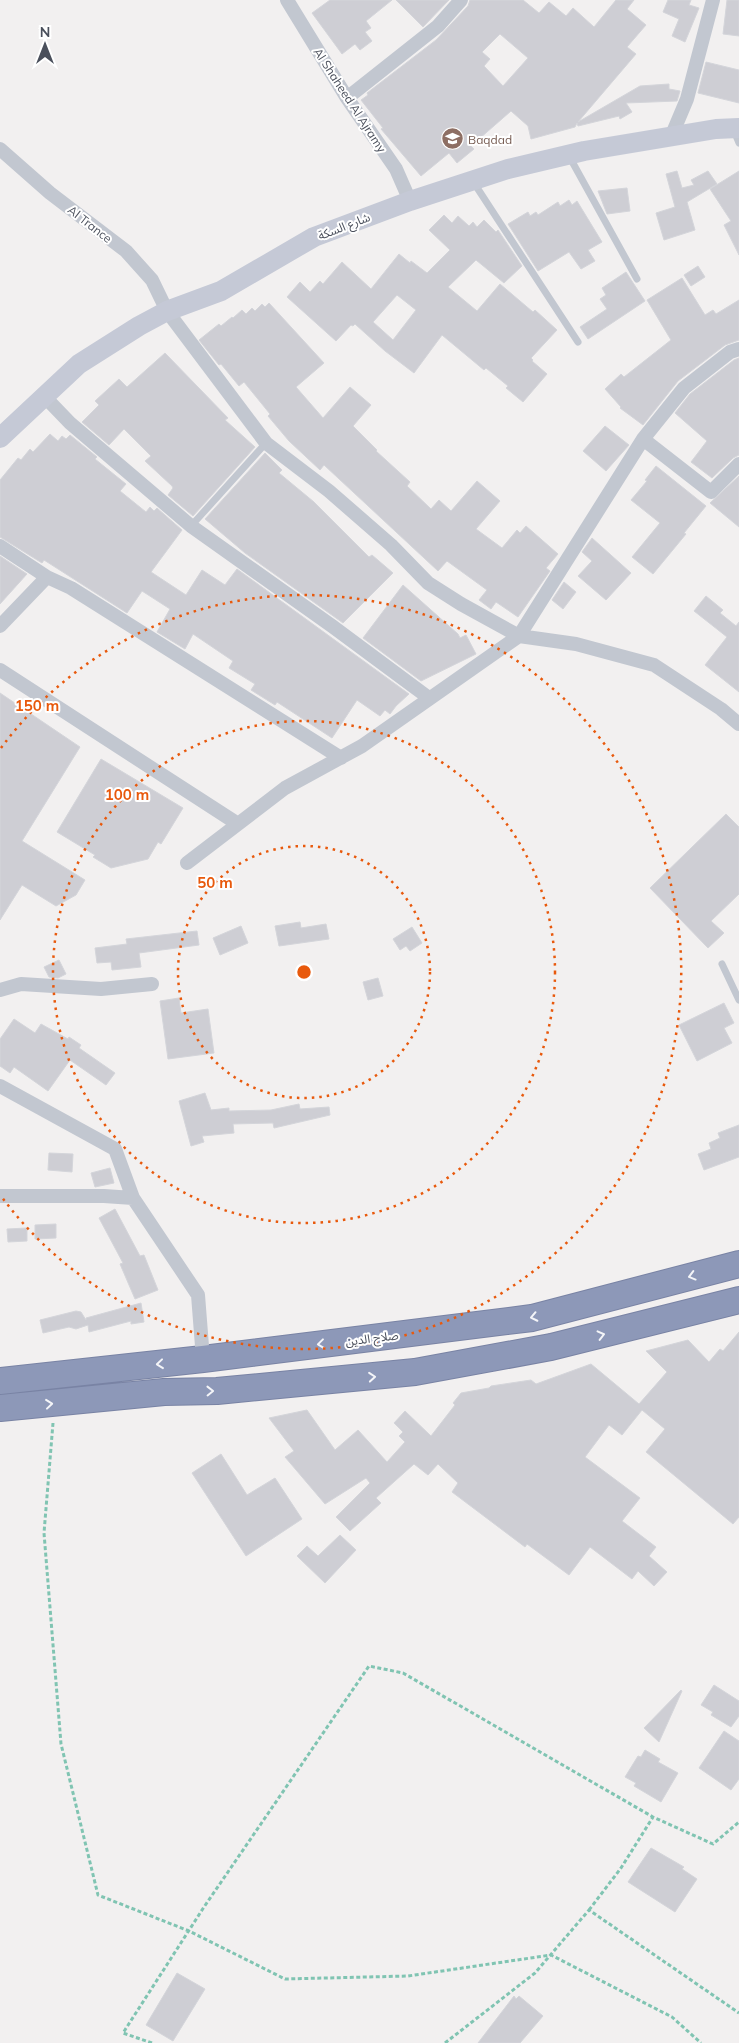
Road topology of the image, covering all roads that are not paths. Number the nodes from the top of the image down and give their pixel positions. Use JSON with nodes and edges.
{"nodes":[{"id":1,"x":287,"y":0,"type":"edge"},
{"id":2,"x":461,"y":0,"type":"edge"},
{"id":3,"x":713,"y":0,"type":"edge"},
{"id":4,"x":348,"y":98,"type":"junction"},
{"id":5,"x":737,"y":133,"type":"edge"},
{"id":6,"x":671,"y":137,"type":"junction"},
{"id":7,"x":0,"y":149,"type":"edge"},
{"id":8,"x":569,"y":155,"type":"junction"},
{"id":9,"x":473,"y":181,"type":"junction"},
{"id":10,"x":410,"y":201,"type":"junction"},
{"id":11,"x":638,"y":279,"type":"dead end"},
{"id":12,"x":167,"y":311,"type":"junction"},
{"id":13,"x":578,"y":342,"type":"dead end"},
{"id":14,"x":739,"y":349,"type":"edge"},
{"id":15,"x":44,"y":396,"type":"junction"},
{"id":16,"x":0,"y":438,"type":"edge"},
{"id":17,"x":643,"y":438,"type":"junction"},
{"id":18,"x":266,"y":443,"type":"junction"},
{"id":19,"x":739,"y":464,"type":"edge"},
{"id":20,"x":191,"y":526,"type":"junction"},
{"id":21,"x":0,"y":546,"type":"edge"},
{"id":22,"x":47,"y":577,"type":"junction"},
{"id":23,"x":0,"y":626,"type":"edge"},
{"id":24,"x":519,"y":636,"type":"junction"},
{"id":25,"x":0,"y":670,"type":"edge"},
{"id":26,"x":429,"y":698,"type":"junction"},
{"id":27,"x":739,"y":724,"type":"edge"},
{"id":28,"x":341,"y":758,"type":"junction"},
{"id":29,"x":238,"y":824,"type":"junction"},
{"id":30,"x":187,"y":863,"type":"dead end"},
{"id":31,"x":722,"y":964,"type":"dead end"},
{"id":32,"x":152,"y":984,"type":"dead end"},
{"id":33,"x":0,"y":990,"type":"edge"},
{"id":34,"x":739,"y":1000,"type":"edge"},
{"id":35,"x":0,"y":1086,"type":"edge"},
{"id":36,"x":0,"y":1196,"type":"edge"},
{"id":37,"x":133,"y":1198,"type":"junction"},
{"id":38,"x":739,"y":1264,"type":"edge"},
{"id":39,"x":739,"y":1300,"type":"edge"},
{"id":40,"x":203,"y":1359,"type":"junction"},
{"id":41,"x":0,"y":1381,"type":"edge"},
{"id":42,"x":0,"y":1408,"type":"edge"}],
"edges":[{"from":1,"to":4,"type":"street","name":"Al Shaheed Al Ajramy"},
{"from":2,"to":4,"type":"street"},
{"from":3,"to":6,"type":"street"},
{"from":4,"to":10,"type":"street","name":"Al Shaheed Al Ajramy"},
{"from":5,"to":6,"type":"street","name":"شارع السكة"},
{"from":6,"to":8,"type":"street","name":"شارع السكة"},
{"from":7,"to":12,"type":"street","name":"Al Trance"},
{"from":8,"to":9,"type":"street","name":"شارع السكة"},
{"from":8,"to":11,"type":"lane"},
{"from":9,"to":10,"type":"street","name":"شارع السكة"},
{"from":9,"to":13,"type":"lane"},
{"from":10,"to":12,"type":"street","name":"شارع السكة"},
{"from":12,"to":15,"type":"street","name":"شارع السكة"},
{"from":12,"to":18,"type":"street","name":"Al Trance"},
{"from":14,"to":17,"type":"street"},
{"from":15,"to":16,"type":"street","name":"شارع السكة"},
{"from":15,"to":20,"type":"street"},
{"from":17,"to":19,"type":"street"},
{"from":17,"to":24,"type":"street"},
{"from":18,"to":20,"type":"lane"},
{"from":18,"to":24,"type":"street","name":"Al Trance"},
{"from":20,"to":26,"type":"street"},
{"from":21,"to":22,"type":"street"},
{"from":22,"to":23,"type":"street"},
{"from":22,"to":28,"type":"street"},
{"from":24,"to":26,"type":"street"},
{"from":24,"to":27,"type":"street"},
{"from":25,"to":29,"type":"street"},
{"from":26,"to":28,"type":"street"},
{"from":28,"to":29,"type":"street"},
{"from":29,"to":30,"type":"street"},
{"from":31,"to":34,"type":"lane"},
{"from":32,"to":33,"type":"street"},
{"from":35,"to":37,"type":"street"},
{"from":36,"to":37,"type":"street"},
{"from":37,"to":40,"type":"street"},
{"from":38,"to":40,"type":"highway","name":"صلاح الدين","one_way":true},
{"from":42,"to":39,"type":"highway","one_way":true},
{"from":40,"to":41,"type":"highway","name":"صلاح الدين","one_way":true}]}
